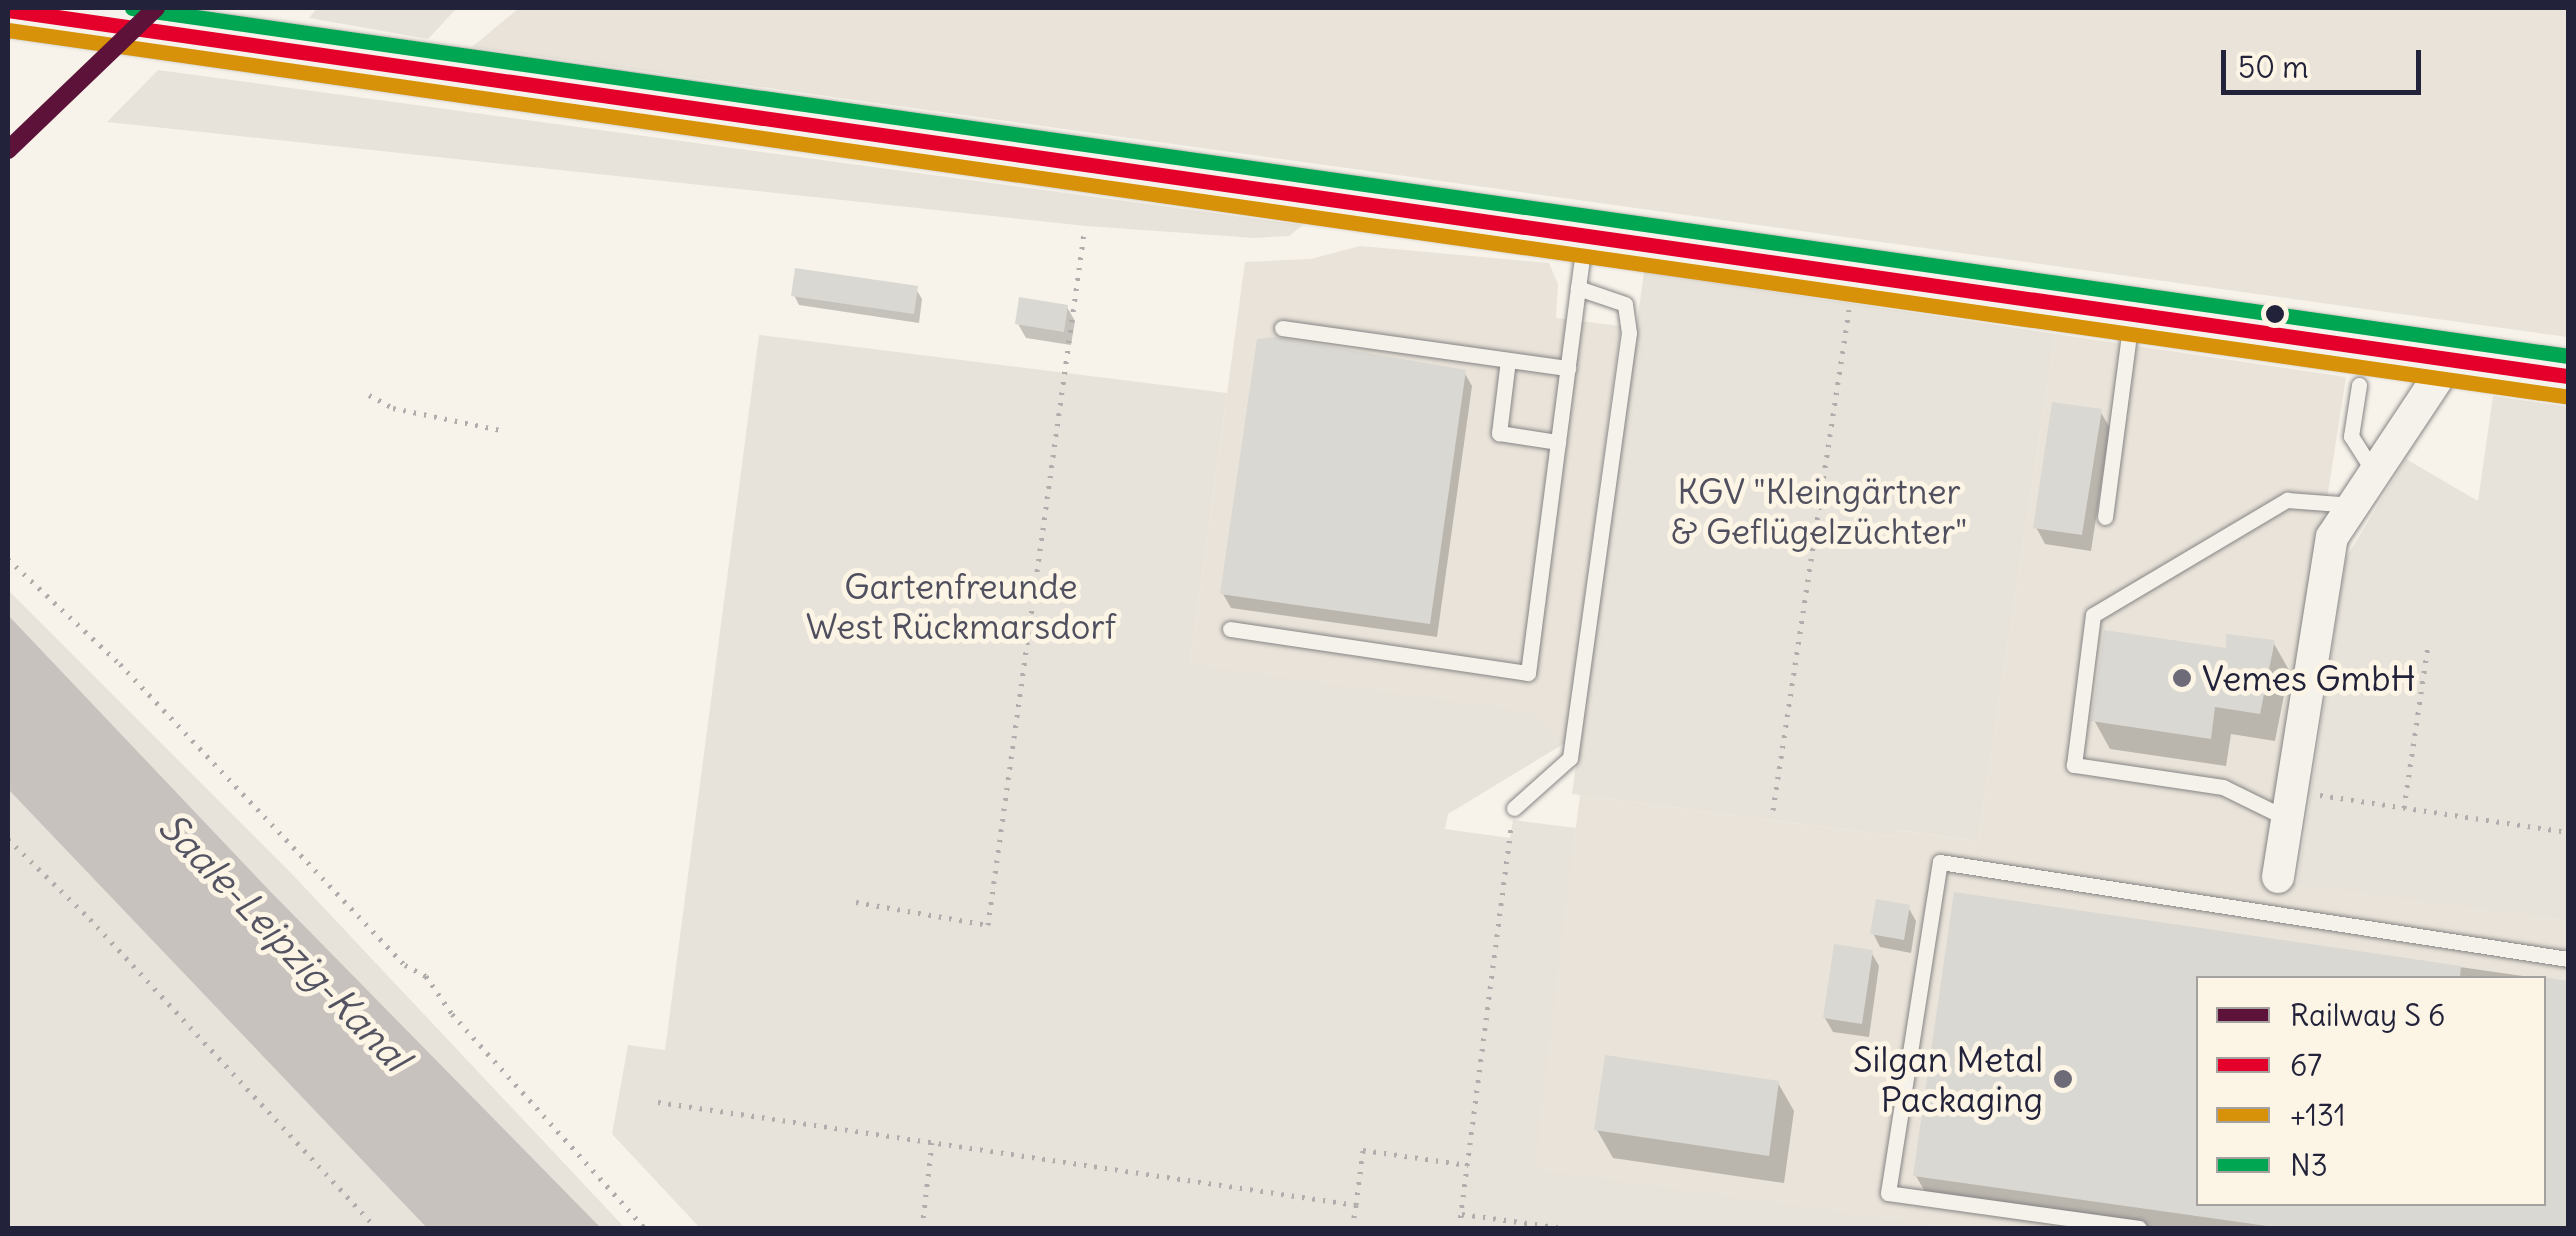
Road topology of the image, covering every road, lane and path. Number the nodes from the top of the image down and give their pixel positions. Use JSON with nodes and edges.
{"nodes":[{"id":1,"x":8,"y":10,"type":"edge"},
{"id":2,"x":1084,"y":234,"type":"dead end"},
{"id":3,"x":1585,"y":234,"type":"junction"},
{"id":4,"x":1854,"y":273,"type":"junction"},
{"id":5,"x":1578,"y":288,"type":"junction"},
{"id":6,"x":2132,"y":311,"type":"junction"},
{"id":7,"x":1282,"y":328,"type":"dead end"},
{"id":8,"x":2451,"y":358,"type":"junction"},
{"id":9,"x":1508,"y":360,"type":"junction"},
{"id":10,"x":1568,"y":368,"type":"junction"},
{"id":11,"x":2568,"y":376,"type":"edge"},
{"id":12,"x":2359,"y":384,"type":"dead end"},
{"id":13,"x":369,"y":395,"type":"dead end"},
{"id":14,"x":504,"y":431,"type":"dead end"},
{"id":15,"x":1558,"y":442,"type":"junction"},
{"id":16,"x":2375,"y":474,"type":"junction"},
{"id":17,"x":2354,"y":505,"type":"junction"},
{"id":18,"x":2105,"y":517,"type":"dead end"},
{"id":19,"x":8,"y":558,"type":"edge"},
{"id":20,"x":1230,"y":629,"type":"dead end"},
{"id":21,"x":2428,"y":646,"type":"dead end"},
{"id":22,"x":2290,"y":804,"type":"junction"},
{"id":23,"x":1514,"y":808,"type":"joint"},
{"id":24,"x":2404,"y":808,"type":"junction"},
{"id":25,"x":1773,"y":810,"type":"dead end"},
{"id":26,"x":2568,"y":832,"type":"edge"},
{"id":27,"x":8,"y":839,"type":"edge"},
{"id":28,"x":2278,"y":877,"type":"dead end"},
{"id":29,"x":856,"y":902,"type":"dead end"},
{"id":30,"x":2568,"y":959,"type":"edge"},
{"id":31,"x":658,"y":1102,"type":"dead end"},
{"id":32,"x":932,"y":1143,"type":"junction"},
{"id":33,"x":1468,"y":1164,"type":"junction"},
{"id":34,"x":1356,"y":1205,"type":"junction"},
{"id":35,"x":1461,"y":1214,"type":"junction"},
{"id":36,"x":376,"y":1228,"type":"edge"},
{"id":37,"x":646,"y":1228,"type":"edge"},
{"id":38,"x":922,"y":1228,"type":"edge"},
{"id":39,"x":1352,"y":1228,"type":"edge"},
{"id":40,"x":1459,"y":1228,"type":"edge"},
{"id":41,"x":1562,"y":1228,"type":"edge"},
{"id":42,"x":2139,"y":1228,"type":"edge"}],
"edges":[{"from":1,"to":3,"type":"main road"},
{"from":2,"to":29,"type":"path"},
{"from":3,"to":4,"type":"main road"},
{"from":3,"to":5,"type":"lane"},
{"from":4,"to":6,"type":"main road"},
{"from":4,"to":25,"type":"path"},
{"from":5,"to":10,"type":"lane"},
{"from":5,"to":23,"type":"lane"},
{"from":6,"to":8,"type":"main road"},
{"from":6,"to":18,"type":"lane"},
{"from":7,"to":9,"type":"lane"},
{"from":8,"to":11,"type":"main road"},
{"from":8,"to":16,"type":"street"},
{"from":9,"to":10,"type":"lane"},
{"from":9,"to":15,"type":"lane"},
{"from":10,"to":15,"type":"lane"},
{"from":12,"to":16,"type":"lane"},
{"from":13,"to":14,"type":"path"},
{"from":15,"to":20,"type":"lane"},
{"from":16,"to":17,"type":"street"},
{"from":17,"to":22,"type":"street"},
{"from":17,"to":22,"type":"lane"},
{"from":19,"to":37,"type":"path"},
{"from":21,"to":24,"type":"path"},
{"from":22,"to":24,"type":"path"},
{"from":22,"to":28,"type":"street"},
{"from":23,"to":33,"type":"path"},
{"from":24,"to":26,"type":"path"},
{"from":27,"to":36,"type":"path"},
{"from":30,"to":42,"type":"lane"},
{"from":31,"to":32,"type":"path"},
{"from":32,"to":34,"type":"path"},
{"from":32,"to":38,"type":"path"},
{"from":33,"to":34,"type":"path"},
{"from":33,"to":35,"type":"path"},
{"from":34,"to":39,"type":"path"},
{"from":35,"to":40,"type":"path"},
{"from":35,"to":41,"type":"path"}]}
